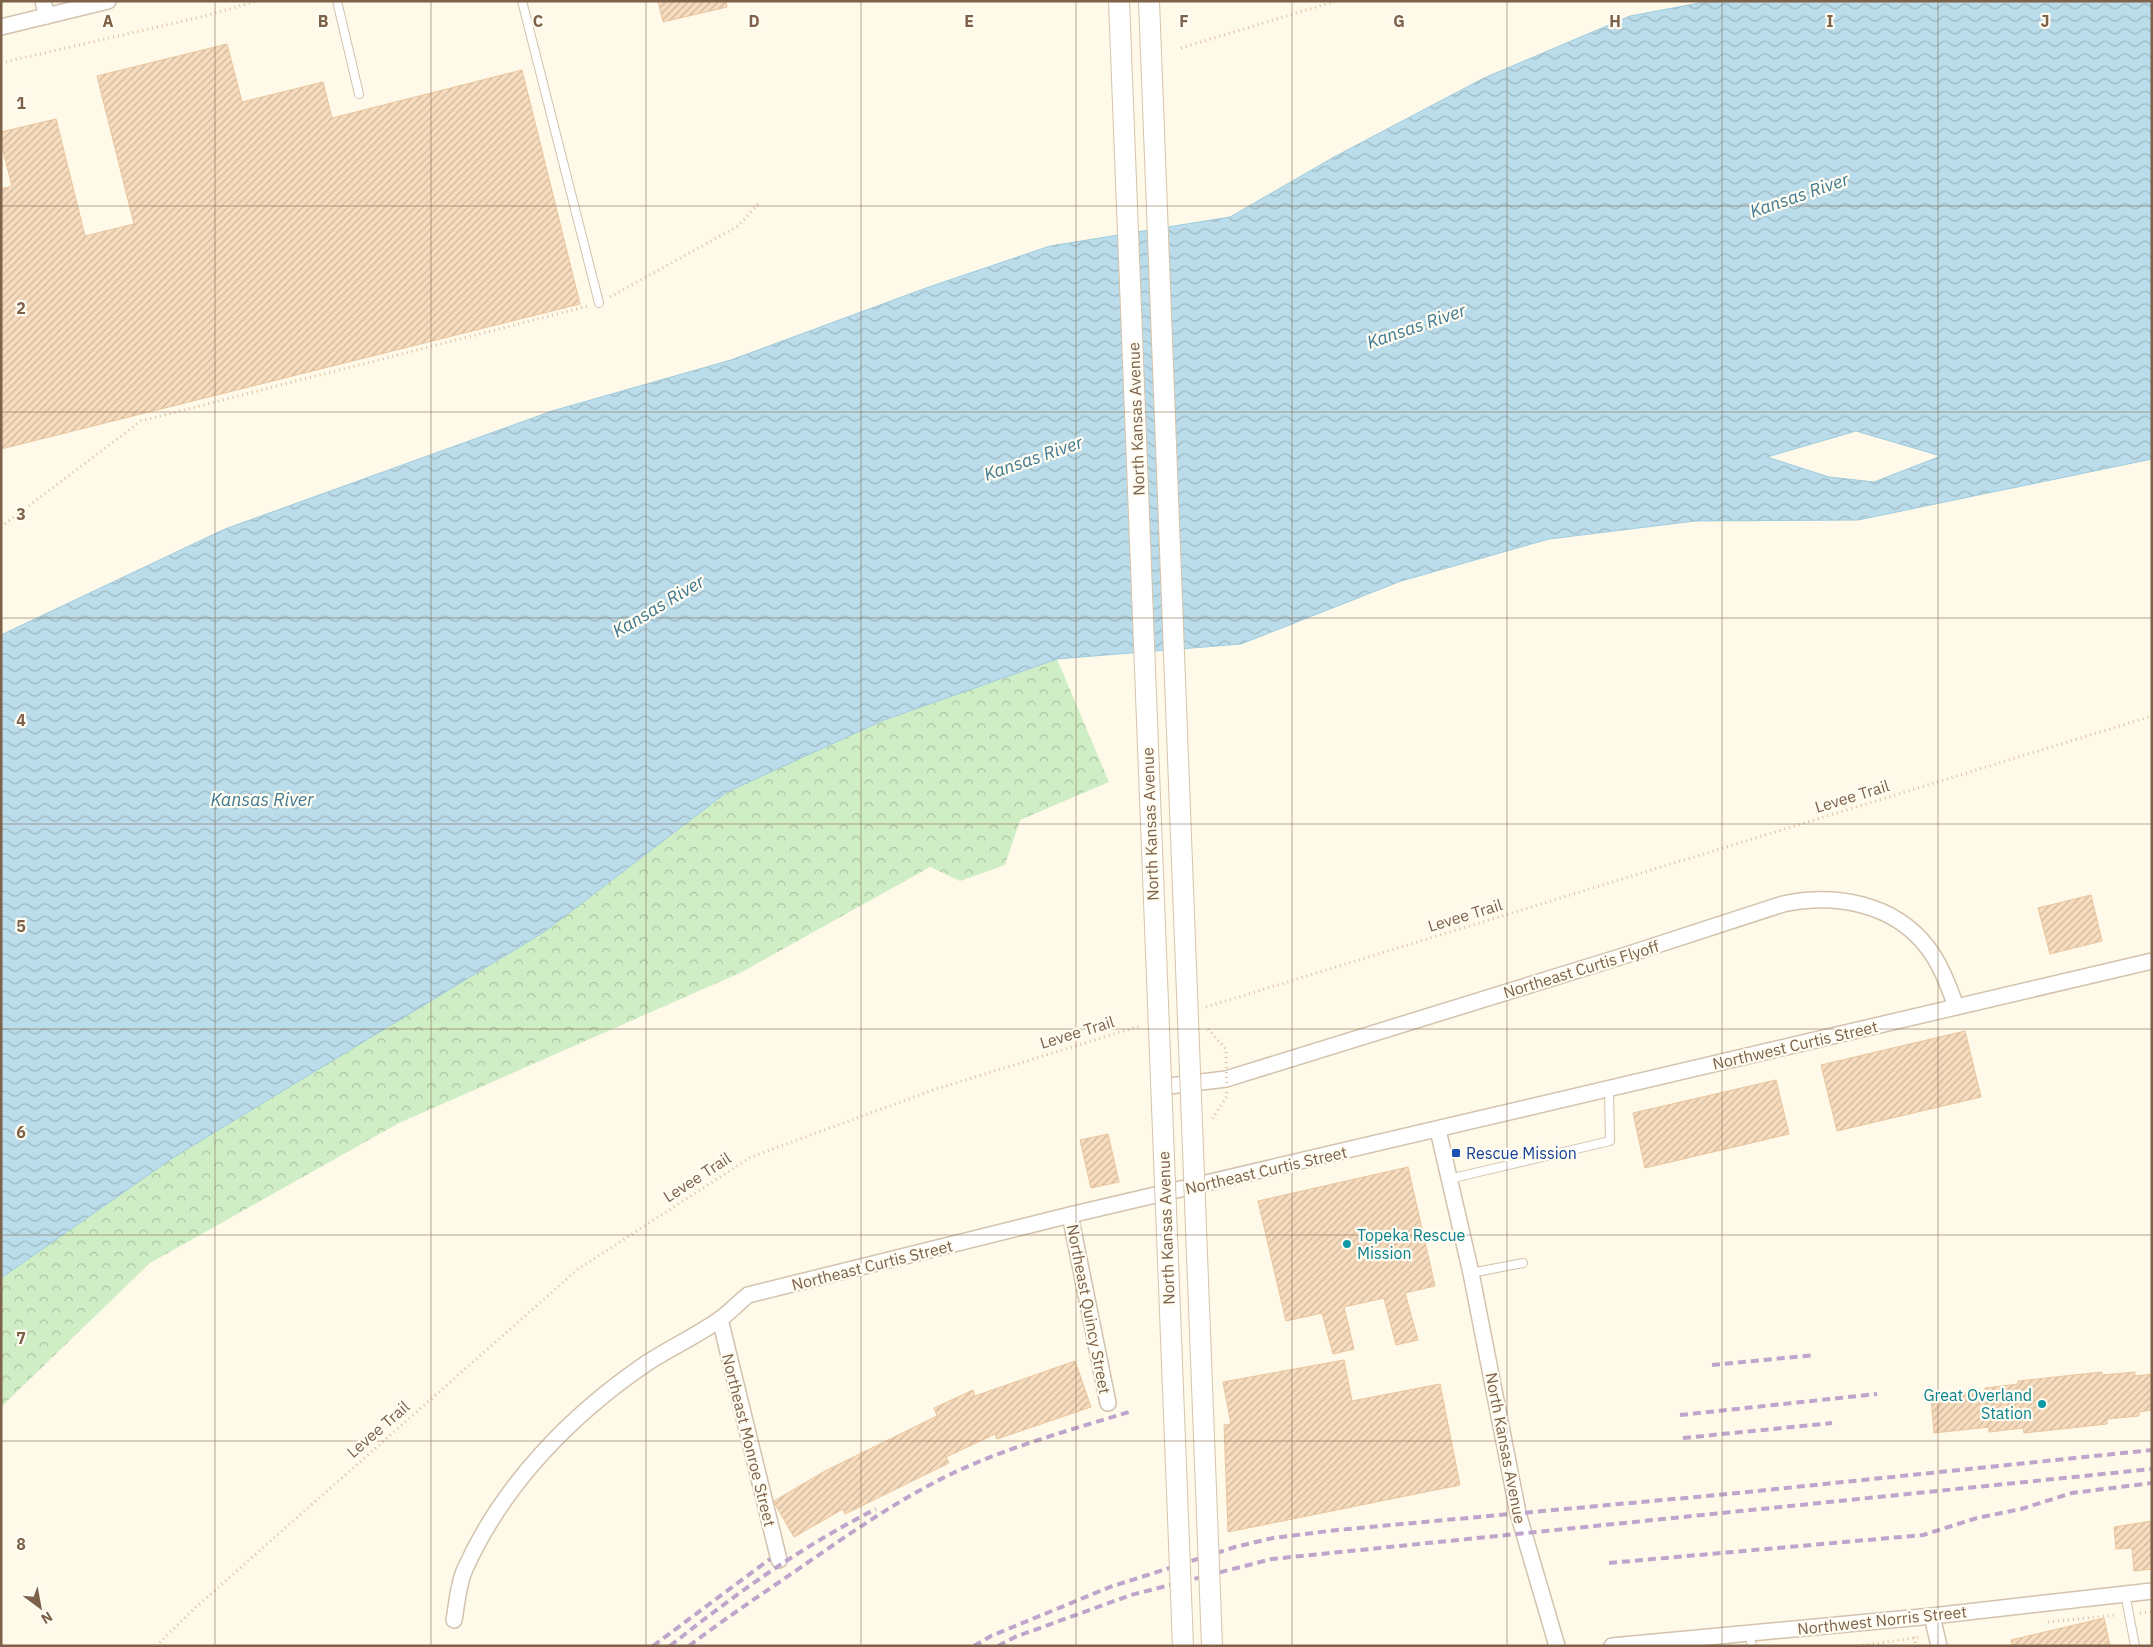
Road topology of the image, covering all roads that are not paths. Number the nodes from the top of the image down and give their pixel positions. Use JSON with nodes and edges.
{"nodes":[{"id":1,"x":43,"y":1,"type":"edge"},
{"id":2,"x":108,"y":1,"type":"edge"},
{"id":3,"x":337,"y":1,"type":"edge"},
{"id":4,"x":522,"y":1,"type":"edge"},
{"id":5,"x":1119,"y":1,"type":"edge"},
{"id":6,"x":1149,"y":1,"type":"edge"},
{"id":7,"x":46,"y":16,"type":"junction"},
{"id":8,"x":1,"y":27,"type":"edge"},
{"id":9,"x":360,"y":94,"type":"dead end"},
{"id":10,"x":599,"y":303,"type":"road end"},
{"id":11,"x":2152,"y":960,"type":"edge"},
{"id":12,"x":1956,"y":1007,"type":"junction"},
{"id":13,"x":1190,"y":1083,"type":"junction"},
{"id":14,"x":1161,"y":1087,"type":"junction"},
{"id":15,"x":1608,"y":1090,"type":"junction"},
{"id":16,"x":1438,"y":1130,"type":"junction"},
{"id":17,"x":1449,"y":1179,"type":"junction"},
{"id":18,"x":1070,"y":1216,"type":"junction"},
{"id":19,"x":1523,"y":1263,"type":"dead end"},
{"id":20,"x":1471,"y":1273,"type":"junction"},
{"id":21,"x":720,"y":1319,"type":"junction"},
{"id":22,"x":1108,"y":1403,"type":"dead end"},
{"id":23,"x":778,"y":1560,"type":"dead end"},
{"id":24,"x":2152,"y":1591,"type":"edge"},
{"id":25,"x":2125,"y":1592,"type":"junction"},
{"id":26,"x":1932,"y":1616,"type":"junction"},
{"id":27,"x":454,"y":1620,"type":"dead end"},
{"id":28,"x":1751,"y":1639,"type":"edge"},
{"id":29,"x":1938,"y":1640,"type":"edge"},
{"id":30,"x":1183,"y":1646,"type":"edge"},
{"id":31,"x":1212,"y":1646,"type":"edge"},
{"id":32,"x":1557,"y":1646,"type":"edge"},
{"id":33,"x":1612,"y":1646,"type":"edge"},
{"id":34,"x":2135,"y":1646,"type":"edge"}],
"edges":[{"from":1,"to":7,"type":"street"},
{"from":2,"to":7,"type":"street"},
{"from":3,"to":9,"type":"lane"},
{"from":4,"to":10,"type":"lane"},
{"from":5,"to":14,"type":"main road","name":"North Kansas Avenue","bridge":true},
{"from":6,"to":13,"type":"main road","name":"North Kansas Avenue","bridge":true},
{"from":7,"to":8,"type":"street"},
{"from":11,"to":12,"type":"street","name":"Northwest Curtis Street"},
{"from":12,"to":13,"type":"street","name":"Northeast Curtis Flyoff"},
{"from":12,"to":15,"type":"street","name":"Northwest Curtis Street"},
{"from":13,"to":14,"type":"street","name":"Northeast Curtis Flyoff"},
{"from":13,"to":31,"type":"main road","name":"North Kansas Avenue","bridge":true},
{"from":14,"to":30,"type":"main road","name":"North Kansas Avenue","bridge":true},
{"from":15,"to":16,"type":"street","name":"Northwest Curtis Street"},
{"from":15,"to":17,"type":"lane"},
{"from":16,"to":17,"type":"street","name":"North Kansas Avenue"},
{"from":16,"to":18,"type":"street","name":"Northeast Curtis Street"},
{"from":17,"to":20,"type":"street","name":"North Kansas Avenue"},
{"from":18,"to":21,"type":"street","name":"Northeast Curtis Street"},
{"from":18,"to":22,"type":"street","name":"Northeast Quincy Street"},
{"from":19,"to":20,"type":"lane"},
{"from":20,"to":32,"type":"street","name":"North Kansas Avenue"},
{"from":21,"to":23,"type":"street","name":"Northeast Monroe Street"},
{"from":21,"to":27,"type":"street","name":"Northeast Curtis Street"},
{"from":24,"to":25,"type":"street","name":"Northwest Norris Street"},
{"from":25,"to":26,"type":"street","name":"Northwest Norris Street"},
{"from":25,"to":34,"type":"lane"},
{"from":26,"to":28,"type":"street","name":"Northwest Norris Street"},
{"from":26,"to":29,"type":"street"},
{"from":28,"to":33,"type":"street","name":"Northwest Norris Street"}]}
